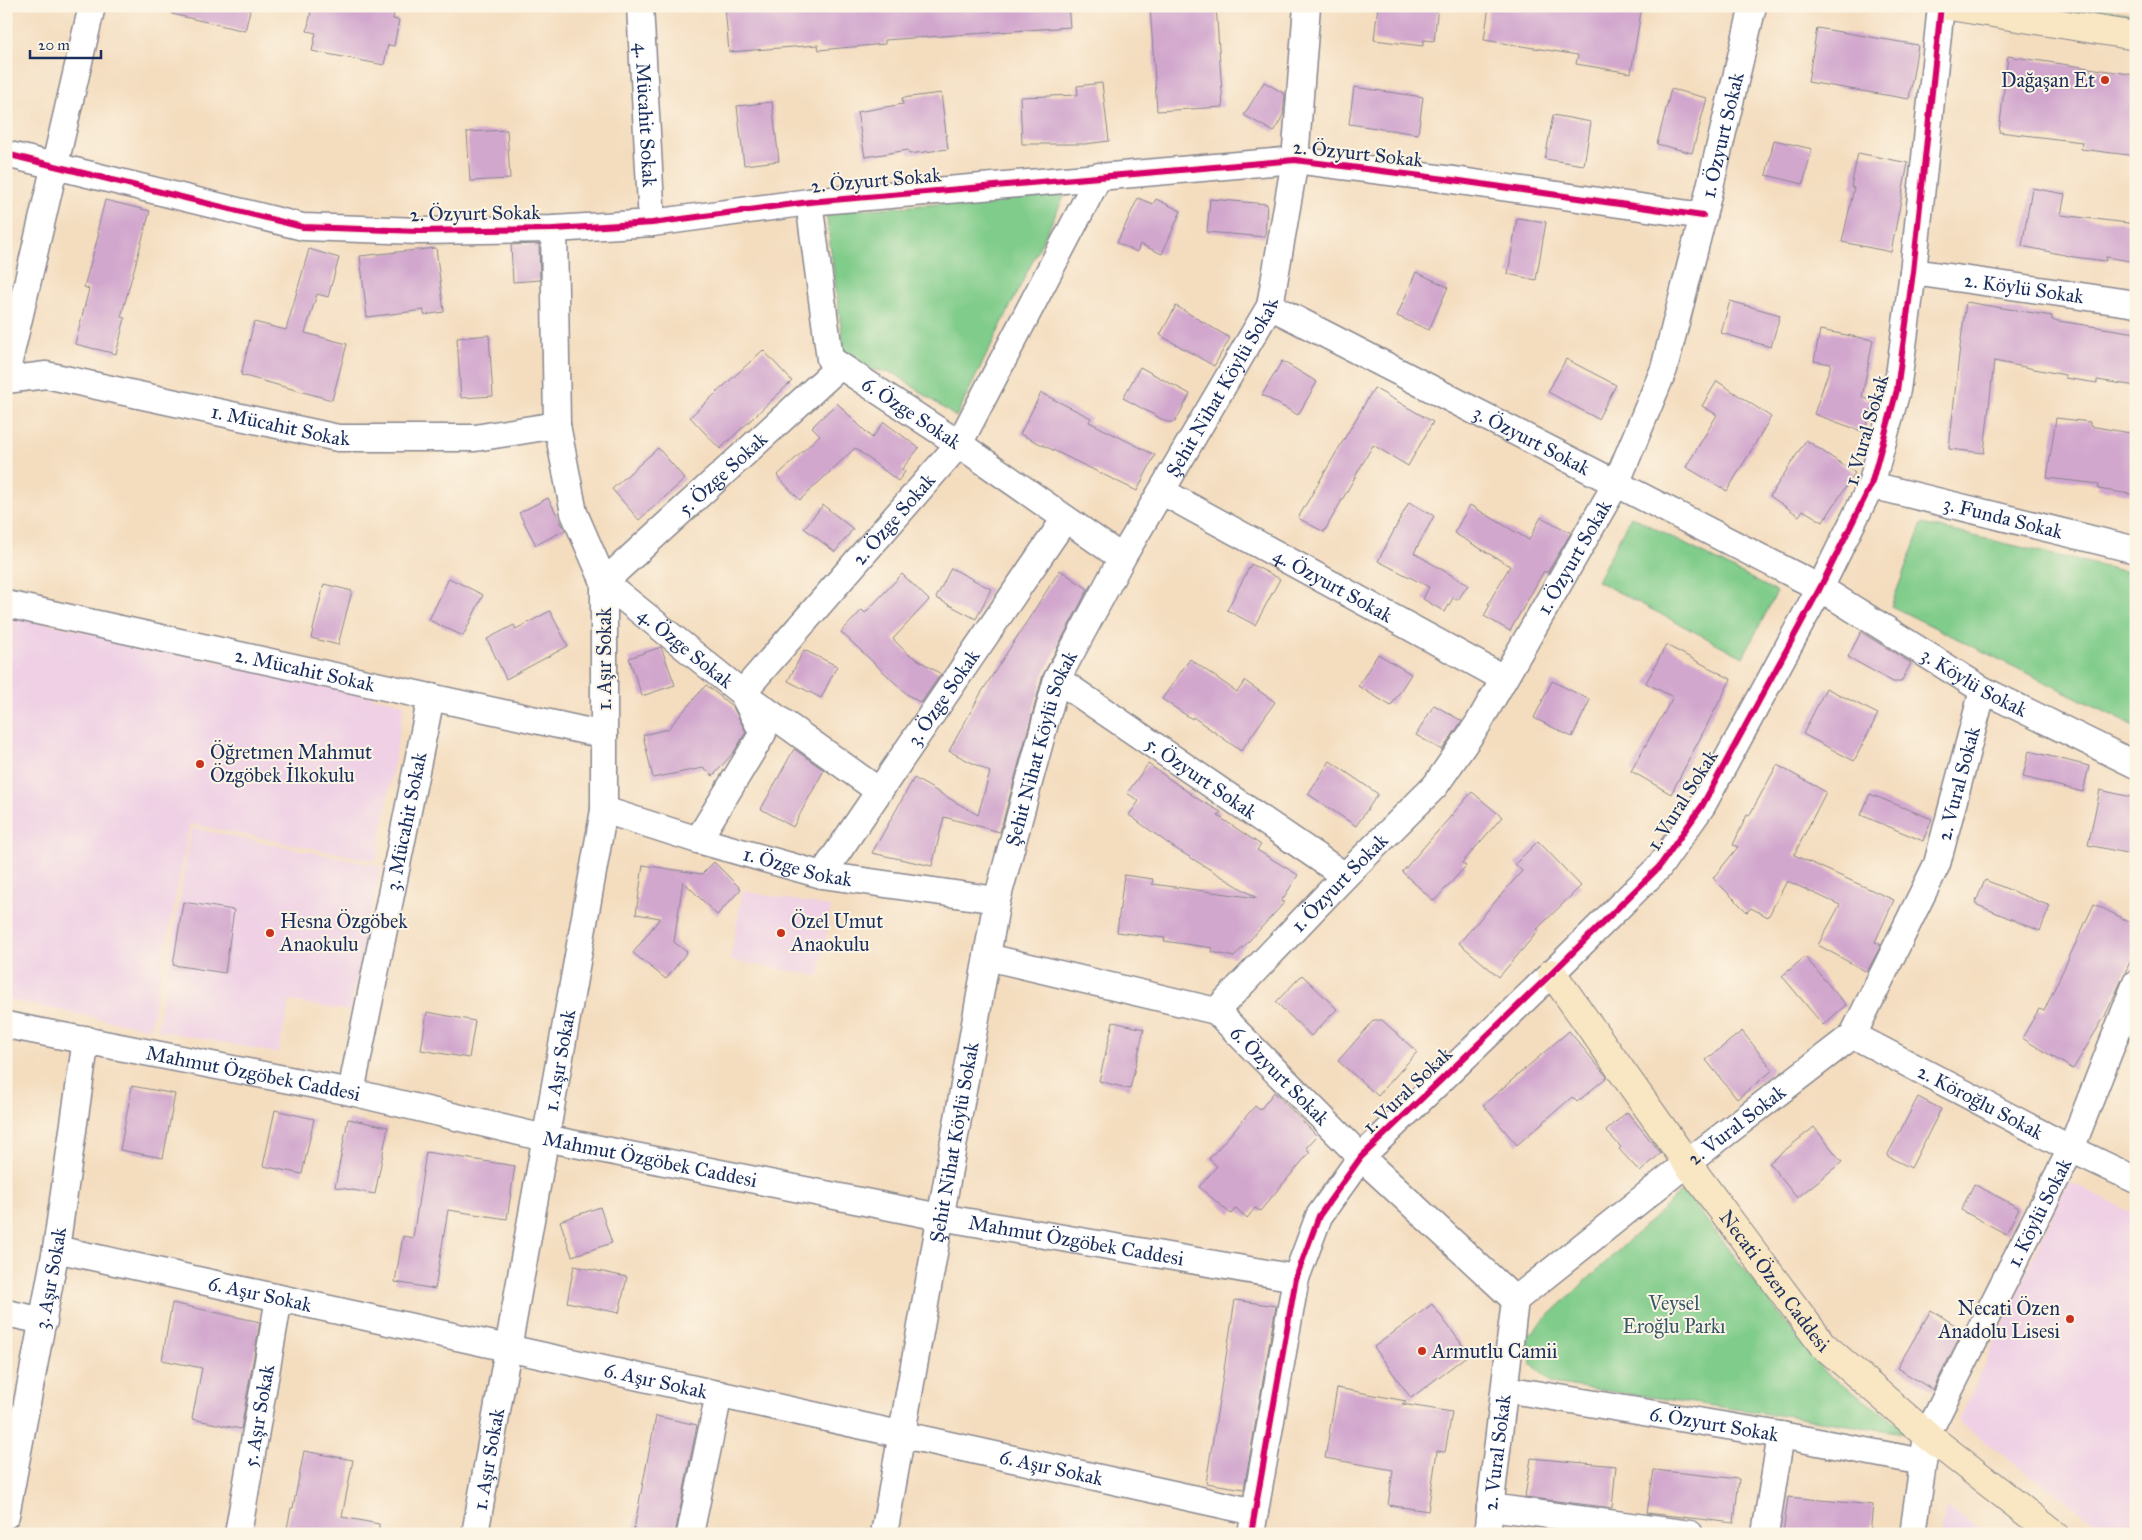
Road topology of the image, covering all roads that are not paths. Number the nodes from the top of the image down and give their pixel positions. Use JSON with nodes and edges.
{"nodes":[{"id":1,"x":92,"y":6,"type":"edge"},
{"id":2,"x":640,"y":6,"type":"edge"},
{"id":3,"x":1307,"y":6,"type":"edge"},
{"id":4,"x":1753,"y":6,"type":"edge"},
{"id":5,"x":1941,"y":6,"type":"edge"},
{"id":6,"x":1949,"y":6,"type":"edge"},
{"id":7,"x":2136,"y":36,"type":"edge"},
{"id":8,"x":6,"y":154,"type":"edge"},
{"id":9,"x":1294,"y":160,"type":"junction"},
{"id":10,"x":56,"y":166,"type":"junction"},
{"id":11,"x":1099,"y":176,"type":"junction"},
{"id":12,"x":809,"y":202,"type":"junction"},
{"id":13,"x":1703,"y":216,"type":"junction"},
{"id":14,"x":652,"y":223,"type":"junction"},
{"id":15,"x":554,"y":229,"type":"junction"},
{"id":16,"x":1913,"y":272,"type":"junction"},
{"id":17,"x":2136,"y":304,"type":"edge"},
{"id":18,"x":1270,"y":306,"type":"junction"},
{"id":19,"x":840,"y":366,"type":"junction"},
{"id":20,"x":6,"y":374,"type":"edge"},
{"id":21,"x":6,"y":380,"type":"edge"},
{"id":22,"x":557,"y":425,"type":"junction"},
{"id":23,"x":959,"y":444,"type":"junction"},
{"id":24,"x":1616,"y":484,"type":"junction"},
{"id":25,"x":1870,"y":485,"type":"junction"},
{"id":26,"x":1163,"y":492,"type":"junction"},
{"id":27,"x":1065,"y":519,"type":"junction"},
{"id":28,"x":2136,"y":550,"type":"edge"},
{"id":29,"x":1122,"y":558,"type":"junction"},
{"id":30,"x":604,"y":582,"type":"junction"},
{"id":31,"x":1820,"y":588,"type":"junction"},
{"id":32,"x":6,"y":604,"type":"edge"},
{"id":33,"x":1503,"y":678,"type":"junction"},
{"id":34,"x":1057,"y":679,"type":"junction"},
{"id":35,"x":1983,"y":690,"type":"junction"},
{"id":36,"x":742,"y":693,"type":"junction"},
{"id":37,"x":431,"y":697,"type":"junction"},
{"id":38,"x":604,"y":735,"type":"junction"},
{"id":39,"x":2136,"y":765,"type":"edge"},
{"id":40,"x":879,"y":790,"type":"junction"},
{"id":41,"x":604,"y":810,"type":"junction"},
{"id":42,"x":698,"y":840,"type":"junction"},
{"id":43,"x":822,"y":875,"type":"junction"},
{"id":44,"x":1345,"y":876,"type":"junction"},
{"id":45,"x":997,"y":900,"type":"junction"},
{"id":46,"x":987,"y":957,"type":"junction"},
{"id":47,"x":1552,"y":973,"type":"junction"},
{"id":48,"x":2136,"y":983,"type":"edge"},
{"id":49,"x":1216,"y":1011,"type":"junction"},
{"id":50,"x":6,"y":1025,"type":"edge"},
{"id":51,"x":1853,"y":1035,"type":"junction"},
{"id":52,"x":86,"y":1039,"type":"junction"},
{"id":53,"x":351,"y":1092,"type":"junction"},
{"id":54,"x":545,"y":1138,"type":"junction"},
{"id":55,"x":2071,"y":1149,"type":"junction"},
{"id":56,"x":1361,"y":1157,"type":"junction"},
{"id":57,"x":1687,"y":1163,"type":"junction"},
{"id":58,"x":2136,"y":1180,"type":"edge"},
{"id":59,"x":940,"y":1217,"type":"junction"},
{"id":60,"x":56,"y":1248,"type":"junction"},
{"id":61,"x":1296,"y":1278,"type":"junction"},
{"id":62,"x":279,"y":1298,"type":"junction"},
{"id":63,"x":1515,"y":1300,"type":"junction"},
{"id":64,"x":6,"y":1313,"type":"edge"},
{"id":65,"x":44,"y":1321,"type":"junction"},
{"id":66,"x":508,"y":1348,"type":"junction"},
{"id":67,"x":1505,"y":1389,"type":"junction"},
{"id":68,"x":719,"y":1394,"type":"junction"},
{"id":69,"x":902,"y":1434,"type":"junction"},
{"id":70,"x":1781,"y":1434,"type":"junction"},
{"id":71,"x":1927,"y":1435,"type":"junction"},
{"id":72,"x":1923,"y":1462,"type":"junction"},
{"id":73,"x":1490,"y":1507,"type":"junction"},
{"id":74,"x":6,"y":1515,"type":"edge"},
{"id":75,"x":1253,"y":1523,"type":"edge"},
{"id":76,"x":238,"y":1534,"type":"edge"},
{"id":77,"x":474,"y":1534,"type":"edge"},
{"id":78,"x":690,"y":1534,"type":"edge"},
{"id":79,"x":884,"y":1534,"type":"edge"},
{"id":80,"x":1487,"y":1534,"type":"edge"},
{"id":81,"x":1690,"y":1534,"type":"edge"},
{"id":82,"x":1766,"y":1534,"type":"edge"},
{"id":83,"x":1913,"y":1534,"type":"edge"},
{"id":84,"x":2054,"y":1534,"type":"edge"}],
"edges":[{"from":1,"to":10,"type":"street"},
{"from":2,"to":14,"type":"street","name":"4. Mücahit Sokak"},
{"from":3,"to":9,"type":"street","name":"Şehit Nihat Köylü Sokak"},
{"from":4,"to":13,"type":"street","name":"1. Özyurt Sokak"},
{"from":5,"to":16,"type":"street","name":"1. Vural Sokak"},
{"from":6,"to":7,"type":"street"},
{"from":8,"to":10,"type":"street","name":"2. Özyurt Sokak"},
{"from":9,"to":11,"type":"street","name":"2. Özyurt Sokak"},
{"from":9,"to":13,"type":"street","name":"2. Özyurt Sokak"},
{"from":9,"to":18,"type":"street","name":"Şehit Nihat Köylü Sokak"},
{"from":10,"to":15,"type":"street","name":"2. Özyurt Sokak"},
{"from":10,"to":20,"type":"street"},
{"from":11,"to":12,"type":"street","name":"2. Özyurt Sokak"},
{"from":11,"to":23,"type":"street","name":"2. Özge Sokak"},
{"from":12,"to":14,"type":"street","name":"2. Özyurt Sokak"},
{"from":12,"to":19,"type":"street","name":"6. Özge Sokak"},
{"from":13,"to":24,"type":"street","name":"1. Özyurt Sokak"},
{"from":14,"to":15,"type":"street","name":"2. Özyurt Sokak"},
{"from":15,"to":22,"type":"street","name":"4. Özge Sokak"},
{"from":16,"to":17,"type":"street","name":"2. Köylü Sokak"},
{"from":16,"to":25,"type":"street","name":"1. Vural Sokak"},
{"from":18,"to":24,"type":"street","name":"3. Özyurt Sokak"},
{"from":18,"to":26,"type":"street","name":"Şehit Nihat Köylü Sokak"},
{"from":19,"to":23,"type":"street","name":"6. Özge Sokak"},
{"from":19,"to":30,"type":"street","name":"5. Özge Sokak"},
{"from":21,"to":22,"type":"street","name":"1. Mücahit Sokak"},
{"from":22,"to":30,"type":"street","name":"4. Özge Sokak"},
{"from":23,"to":27,"type":"street","name":"6. Özge Sokak"},
{"from":23,"to":36,"type":"street","name":"2. Özge Sokak"},
{"from":24,"to":31,"type":"street","name":"3. Özyurt Sokak"},
{"from":24,"to":33,"type":"street","name":"1. Özyurt Sokak"},
{"from":25,"to":28,"type":"street","name":"3. Funda Sokak"},
{"from":25,"to":31,"type":"street","name":"1. Vural Sokak"},
{"from":26,"to":29,"type":"street","name":"Şehit Nihat Köylü Sokak"},
{"from":26,"to":33,"type":"street","name":"4. Özyurt Sokak"},
{"from":27,"to":29,"type":"street","name":"6. Özge Sokak"},
{"from":27,"to":40,"type":"street","name":"3. Özge Sokak"},
{"from":29,"to":34,"type":"street","name":"Şehit Nihat Köylü Sokak"},
{"from":30,"to":36,"type":"street","name":"4. Özge Sokak"},
{"from":30,"to":38,"type":"street","name":"1. Aşır Sokak"},
{"from":31,"to":35,"type":"street","name":"3. Köylü Sokak"},
{"from":31,"to":47,"type":"street","name":"1. Vural Sokak"},
{"from":32,"to":37,"type":"street","name":"2. Mücahit Sokak"},
{"from":33,"to":44,"type":"street","name":"1. Özyurt Sokak"},
{"from":34,"to":44,"type":"street","name":"5. Özyurt Sokak"},
{"from":34,"to":45,"type":"street","name":"Şehit Nihat Köylü Sokak"},
{"from":35,"to":39,"type":"street","name":"3. Köylü Sokak"},
{"from":35,"to":51,"type":"street","name":"2. Vural Sokak"},
{"from":36,"to":40,"type":"street","name":"4. Özge Sokak"},
{"from":36,"to":42,"type":"street"},
{"from":37,"to":38,"type":"street","name":"2. Mücahit Sokak"},
{"from":37,"to":53,"type":"street","name":"3. Mücahit Sokak"},
{"from":38,"to":41,"type":"street","name":"1. Aşır Sokak"},
{"from":40,"to":43,"type":"street","name":"3. Özge Sokak"},
{"from":41,"to":42,"type":"street","name":"1. Özge Sokak"},
{"from":41,"to":54,"type":"street","name":"1. Aşır Sokak"},
{"from":42,"to":43,"type":"street","name":"1. Özge Sokak"},
{"from":43,"to":45,"type":"street","name":"1. Özge Sokak"},
{"from":44,"to":49,"type":"street","name":"1. Özyurt Sokak"},
{"from":45,"to":46,"type":"street","name":"Şehit Nihat Köylü Sokak"},
{"from":46,"to":49,"type":"street","name":"6. Özyurt Sokak"},
{"from":46,"to":59,"type":"street","name":"Şehit Nihat Köylü Sokak"},
{"from":47,"to":56,"type":"street","name":"1. Vural Sokak"},
{"from":47,"to":57,"type":"street","name":"Necati Özen Caddesi"},
{"from":48,"to":55,"type":"street","name":"1. Köylü Sokak"},
{"from":49,"to":56,"type":"street","name":"6. Özyurt Sokak"},
{"from":50,"to":52,"type":"street","name":"Mahmut Özgöbek Caddesi"},
{"from":51,"to":55,"type":"street","name":"2. Köroğlu Sokak"},
{"from":51,"to":57,"type":"street","name":"2. Vural Sokak"},
{"from":52,"to":53,"type":"street","name":"Mahmut Özgöbek Caddesi"},
{"from":52,"to":60,"type":"street","name":"3. Aşır Sokak"},
{"from":53,"to":54,"type":"street","name":"Mahmut Özgöbek Caddesi"},
{"from":54,"to":59,"type":"street","name":"Mahmut Özgöbek Caddesi"},
{"from":54,"to":66,"type":"street","name":"1. Aşır Sokak"},
{"from":55,"to":58,"type":"street","name":"2. Köroğlu Sokak"},
{"from":55,"to":71,"type":"street","name":"1. Köylü Sokak"},
{"from":56,"to":61,"type":"street","name":"1. Vural Sokak"},
{"from":56,"to":63,"type":"street","name":"6. Özyurt Sokak"},
{"from":57,"to":63,"type":"street","name":"2. Vural Sokak"},
{"from":57,"to":71,"type":"street","name":"Necati Özen Caddesi"},
{"from":59,"to":61,"type":"street","name":"Mahmut Özgöbek Caddesi"},
{"from":59,"to":69,"type":"street","name":"Şehit Nihat Köylü Sokak"},
{"from":60,"to":62,"type":"street","name":"6. Aşır Sokak"},
{"from":60,"to":65,"type":"street","name":"3. Aşır Sokak"},
{"from":61,"to":75,"type":"street","name":"1. Vural Sokak"},
{"from":62,"to":66,"type":"street","name":"6. Aşır Sokak"},
{"from":62,"to":76,"type":"street","name":"5. Aşır Sokak"},
{"from":63,"to":67,"type":"street","name":"2. Vural Sokak"},
{"from":64,"to":65,"type":"street"},
{"from":65,"to":74,"type":"street","name":"3. Aşır Sokak"},
{"from":66,"to":68,"type":"street","name":"6. Aşır Sokak"},
{"from":66,"to":77,"type":"street","name":"1. Aşır Sokak"},
{"from":67,"to":70,"type":"street","name":"6. Özyurt Sokak"},
{"from":67,"to":73,"type":"street","name":"2. Vural Sokak"},
{"from":68,"to":69,"type":"street","name":"6. Aşır Sokak"},
{"from":68,"to":78,"type":"street"},
{"from":69,"to":75,"type":"street","name":"6. Aşır Sokak"},
{"from":69,"to":79,"type":"street","name":"Şehit Nihat Köylü Sokak"},
{"from":70,"to":72,"type":"street","name":"6. Özyurt Sokak"},
{"from":70,"to":82,"type":"street"},
{"from":71,"to":72,"type":"street","name":"1. Köylü Sokak"},
{"from":71,"to":84,"type":"street","name":"Necati Özen Caddesi"},
{"from":72,"to":83,"type":"street","name":"1. Köylü Sokak"},
{"from":73,"to":80,"type":"street","name":"2. Vural Sokak"},
{"from":73,"to":81,"type":"street"}]}
